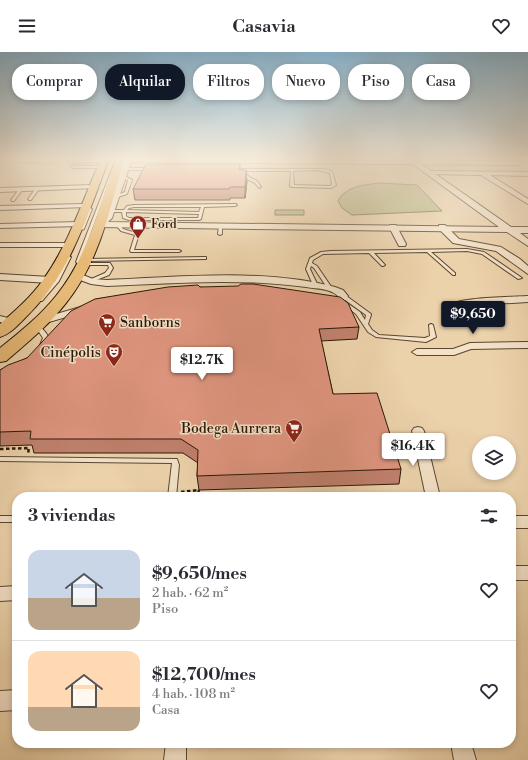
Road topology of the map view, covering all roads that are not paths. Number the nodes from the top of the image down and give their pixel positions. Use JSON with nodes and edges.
{"nodes":[{"id":1,"x":19,"y":192,"type":"edge"},
{"id":2,"x":35,"y":192,"type":"edge"},
{"id":3,"x":91,"y":192,"type":"edge"},
{"id":4,"x":93,"y":192,"type":"edge"},
{"id":5,"x":110,"y":192,"type":"edge"},
{"id":6,"x":112,"y":192,"type":"edge"},
{"id":7,"x":116,"y":192,"type":"edge"},
{"id":8,"x":455,"y":192,"type":"edge"},
{"id":9,"x":512,"y":192,"type":"edge"},
{"id":10,"x":30,"y":199,"type":"dead end"},
{"id":11,"x":13,"y":200,"type":"dead end"},
{"id":12,"x":528,"y":202,"type":"edge"},
{"id":13,"x":235,"y":205,"type":"dead end"},
{"id":14,"x":85,"y":206,"type":"junction"},
{"id":15,"x":203,"y":206,"type":"junction"},
{"id":16,"x":0,"y":208,"type":"edge"},
{"id":17,"x":110,"y":211,"type":"junction"},
{"id":18,"x":124,"y":212,"type":"junction"},
{"id":19,"x":201,"y":213,"type":"junction"},
{"id":20,"x":199,"y":222,"type":"junction"},
{"id":21,"x":78,"y":224,"type":"junction"},
{"id":22,"x":99,"y":225,"type":"junction"},
{"id":23,"x":118,"y":225,"type":"junction"},
{"id":24,"x":0,"y":226,"type":"edge"},
{"id":25,"x":528,"y":226,"type":"edge"},
{"id":26,"x":393,"y":227,"type":"junction"},
{"id":27,"x":442,"y":227,"type":"junction"},
{"id":28,"x":505,"y":228,"type":"junction"},
{"id":29,"x":528,"y":230,"type":"edge"},
{"id":30,"x":402,"y":244,"type":"dead end"},
{"id":31,"x":528,"y":244,"type":"edge"},
{"id":32,"x":0,"y":245,"type":"edge"},
{"id":33,"x":70,"y":245,"type":"junction"},
{"id":34,"x":179,"y":251,"type":"dead end"},
{"id":35,"x":370,"y":251,"type":"junction"},
{"id":36,"x":428,"y":251,"type":"junction"},
{"id":37,"x":206,"y":258,"type":"dead end"},
{"id":38,"x":169,"y":263,"type":"dead end"},
{"id":39,"x":109,"y":264,"type":"junction"},
{"id":40,"x":310,"y":264,"type":"junction"},
{"id":41,"x":383,"y":265,"type":"dead end"},
{"id":42,"x":84,"y":270,"type":"junction"},
{"id":43,"x":528,"y":271,"type":"edge"},
{"id":44,"x":453,"y":274,"type":"dead end"},
{"id":45,"x":0,"y":277,"type":"edge"},
{"id":46,"x":520,"y":278,"type":"dead end"},
{"id":47,"x":247,"y":279,"type":"junction"},
{"id":48,"x":50,"y":280,"type":"junction"},
{"id":49,"x":301,"y":284,"type":"junction"},
{"id":50,"x":316,"y":286,"type":"junction"},
{"id":51,"x":330,"y":288,"type":"junction"},
{"id":52,"x":246,"y":289,"type":"edge"},
{"id":53,"x":296,"y":294,"type":"edge"},
{"id":54,"x":340,"y":298,"type":"junction"},
{"id":55,"x":528,"y":299,"type":"edge"},
{"id":56,"x":317,"y":300,"type":"edge"},
{"id":57,"x":52,"y":302,"type":"dead end"},
{"id":58,"x":93,"y":306,"type":"edge"},
{"id":59,"x":450,"y":307,"type":"dead end"},
{"id":60,"x":47,"y":308,"type":"dead end"},
{"id":61,"x":6,"y":321,"type":"edge"},
{"id":62,"x":366,"y":323,"type":"junction"},
{"id":63,"x":40,"y":324,"type":"junction"},
{"id":64,"x":431,"y":325,"type":"dead end"},
{"id":65,"x":0,"y":332,"type":"edge"},
{"id":66,"x":0,"y":337,"type":"edge"},
{"id":67,"x":528,"y":345,"type":"edge"},
{"id":68,"x":0,"y":350,"type":"edge"},
{"id":69,"x":39,"y":351,"type":"edge"},
{"id":70,"x":417,"y":352,"type":"dead end"},
{"id":71,"x":0,"y":357,"type":"edge"},
{"id":72,"x":418,"y":431,"type":"dead end"},
{"id":73,"x":0,"y":459,"type":"edge"},
{"id":74,"x":172,"y":492,"type":"edge"},
{"id":75,"x":432,"y":492,"type":"edge"},
{"id":76,"x":0,"y":519,"type":"edge"},
{"id":77,"x":12,"y":519,"type":"edge"},
{"id":78,"x":516,"y":522,"type":"edge"},
{"id":79,"x":528,"y":522,"type":"edge"},
{"id":80,"x":12,"y":593,"type":"edge"},
{"id":81,"x":0,"y":594,"type":"edge"},
{"id":82,"x":12,"y":700,"type":"edge"},
{"id":83,"x":0,"y":701,"type":"edge"},
{"id":84,"x":176,"y":748,"type":"edge"},
{"id":85,"x":462,"y":748,"type":"edge"},
{"id":86,"x":175,"y":760,"type":"edge"},
{"id":87,"x":465,"y":760,"type":"edge"}],
"edges":[{"from":1,"to":11,"type":"lane"},
{"from":2,"to":10,"type":"lane"},
{"from":3,"to":14,"type":"main road"},
{"from":4,"to":66,"type":"lane"},
{"from":5,"to":57,"type":"lane"},
{"from":6,"to":22,"type":"main road"},
{"from":7,"to":17,"type":"street"},
{"from":8,"to":28,"type":"street"},
{"from":9,"to":12,"type":"street"},
{"from":13,"to":15,"type":"lane"},
{"from":14,"to":16,"type":"street"},
{"from":14,"to":21,"type":"main road"},
{"from":15,"to":18,"type":"lane"},
{"from":15,"to":19,"type":"lane"},
{"from":17,"to":18,"type":"lane"},
{"from":17,"to":22,"type":"street"},
{"from":18,"to":19,"type":"lane"},
{"from":18,"to":20,"type":"lane"},
{"from":19,"to":20,"type":"lane"},
{"from":20,"to":23,"type":"street"},
{"from":20,"to":26,"type":"street"},
{"from":21,"to":24,"type":"street"},
{"from":21,"to":33,"type":"main road"},
{"from":22,"to":23,"type":"street"},
{"from":22,"to":42,"type":"main road"},
{"from":23,"to":34,"type":"lane"},
{"from":25,"to":28,"type":"street"},
{"from":26,"to":27,"type":"street"},
{"from":26,"to":30,"type":"street"},
{"from":27,"to":28,"type":"street"},
{"from":27,"to":43,"type":"street"},
{"from":28,"to":29,"type":"street"},
{"from":28,"to":31,"type":"street"},
{"from":32,"to":33,"type":"street"},
{"from":33,"to":48,"type":"main road"},
{"from":35,"to":36,"type":"lane"},
{"from":35,"to":40,"type":"lane"},
{"from":35,"to":41,"type":"lane"},
{"from":36,"to":44,"type":"lane"},
{"from":36,"to":46,"type":"lane"},
{"from":37,"to":42,"type":"lane"},
{"from":38,"to":39,"type":"lane"},
{"from":39,"to":42,"type":"lane"},
{"from":39,"to":42,"type":"lane"},
{"from":40,"to":50,"type":"lane"},
{"from":40,"to":51,"type":"lane"},
{"from":42,"to":47,"type":"street"},
{"from":42,"to":63,"type":"main road"},
{"from":45,"to":48,"type":"street"},
{"from":47,"to":49,"type":"street"},
{"from":47,"to":52,"type":"street"},
{"from":48,"to":61,"type":"main road"},
{"from":49,"to":50,"type":"street"},
{"from":49,"to":53,"type":"street"},
{"from":50,"to":51,"type":"street"},
{"from":51,"to":54,"type":"street"},
{"from":54,"to":56,"type":"street"},
{"from":54,"to":62,"type":"lane"},
{"from":54,"to":62,"type":"lane"},
{"from":55,"to":59,"type":"street"},
{"from":58,"to":63,"type":"street"},
{"from":60,"to":68,"type":"lane"},
{"from":61,"to":65,"type":"main road"},
{"from":62,"to":64,"type":"lane"},
{"from":63,"to":69,"type":"lane"},
{"from":63,"to":71,"type":"main road"},
{"from":67,"to":70,"type":"street"},
{"from":72,"to":75,"type":"street"},
{"from":73,"to":74,"type":"lane"},
{"from":76,"to":77,"type":"lane"},
{"from":78,"to":79,"type":"street"},
{"from":80,"to":81,"type":"street"},
{"from":82,"to":83,"type":"street"},
{"from":84,"to":86,"type":"street"},
{"from":85,"to":87,"type":"street"}]}
